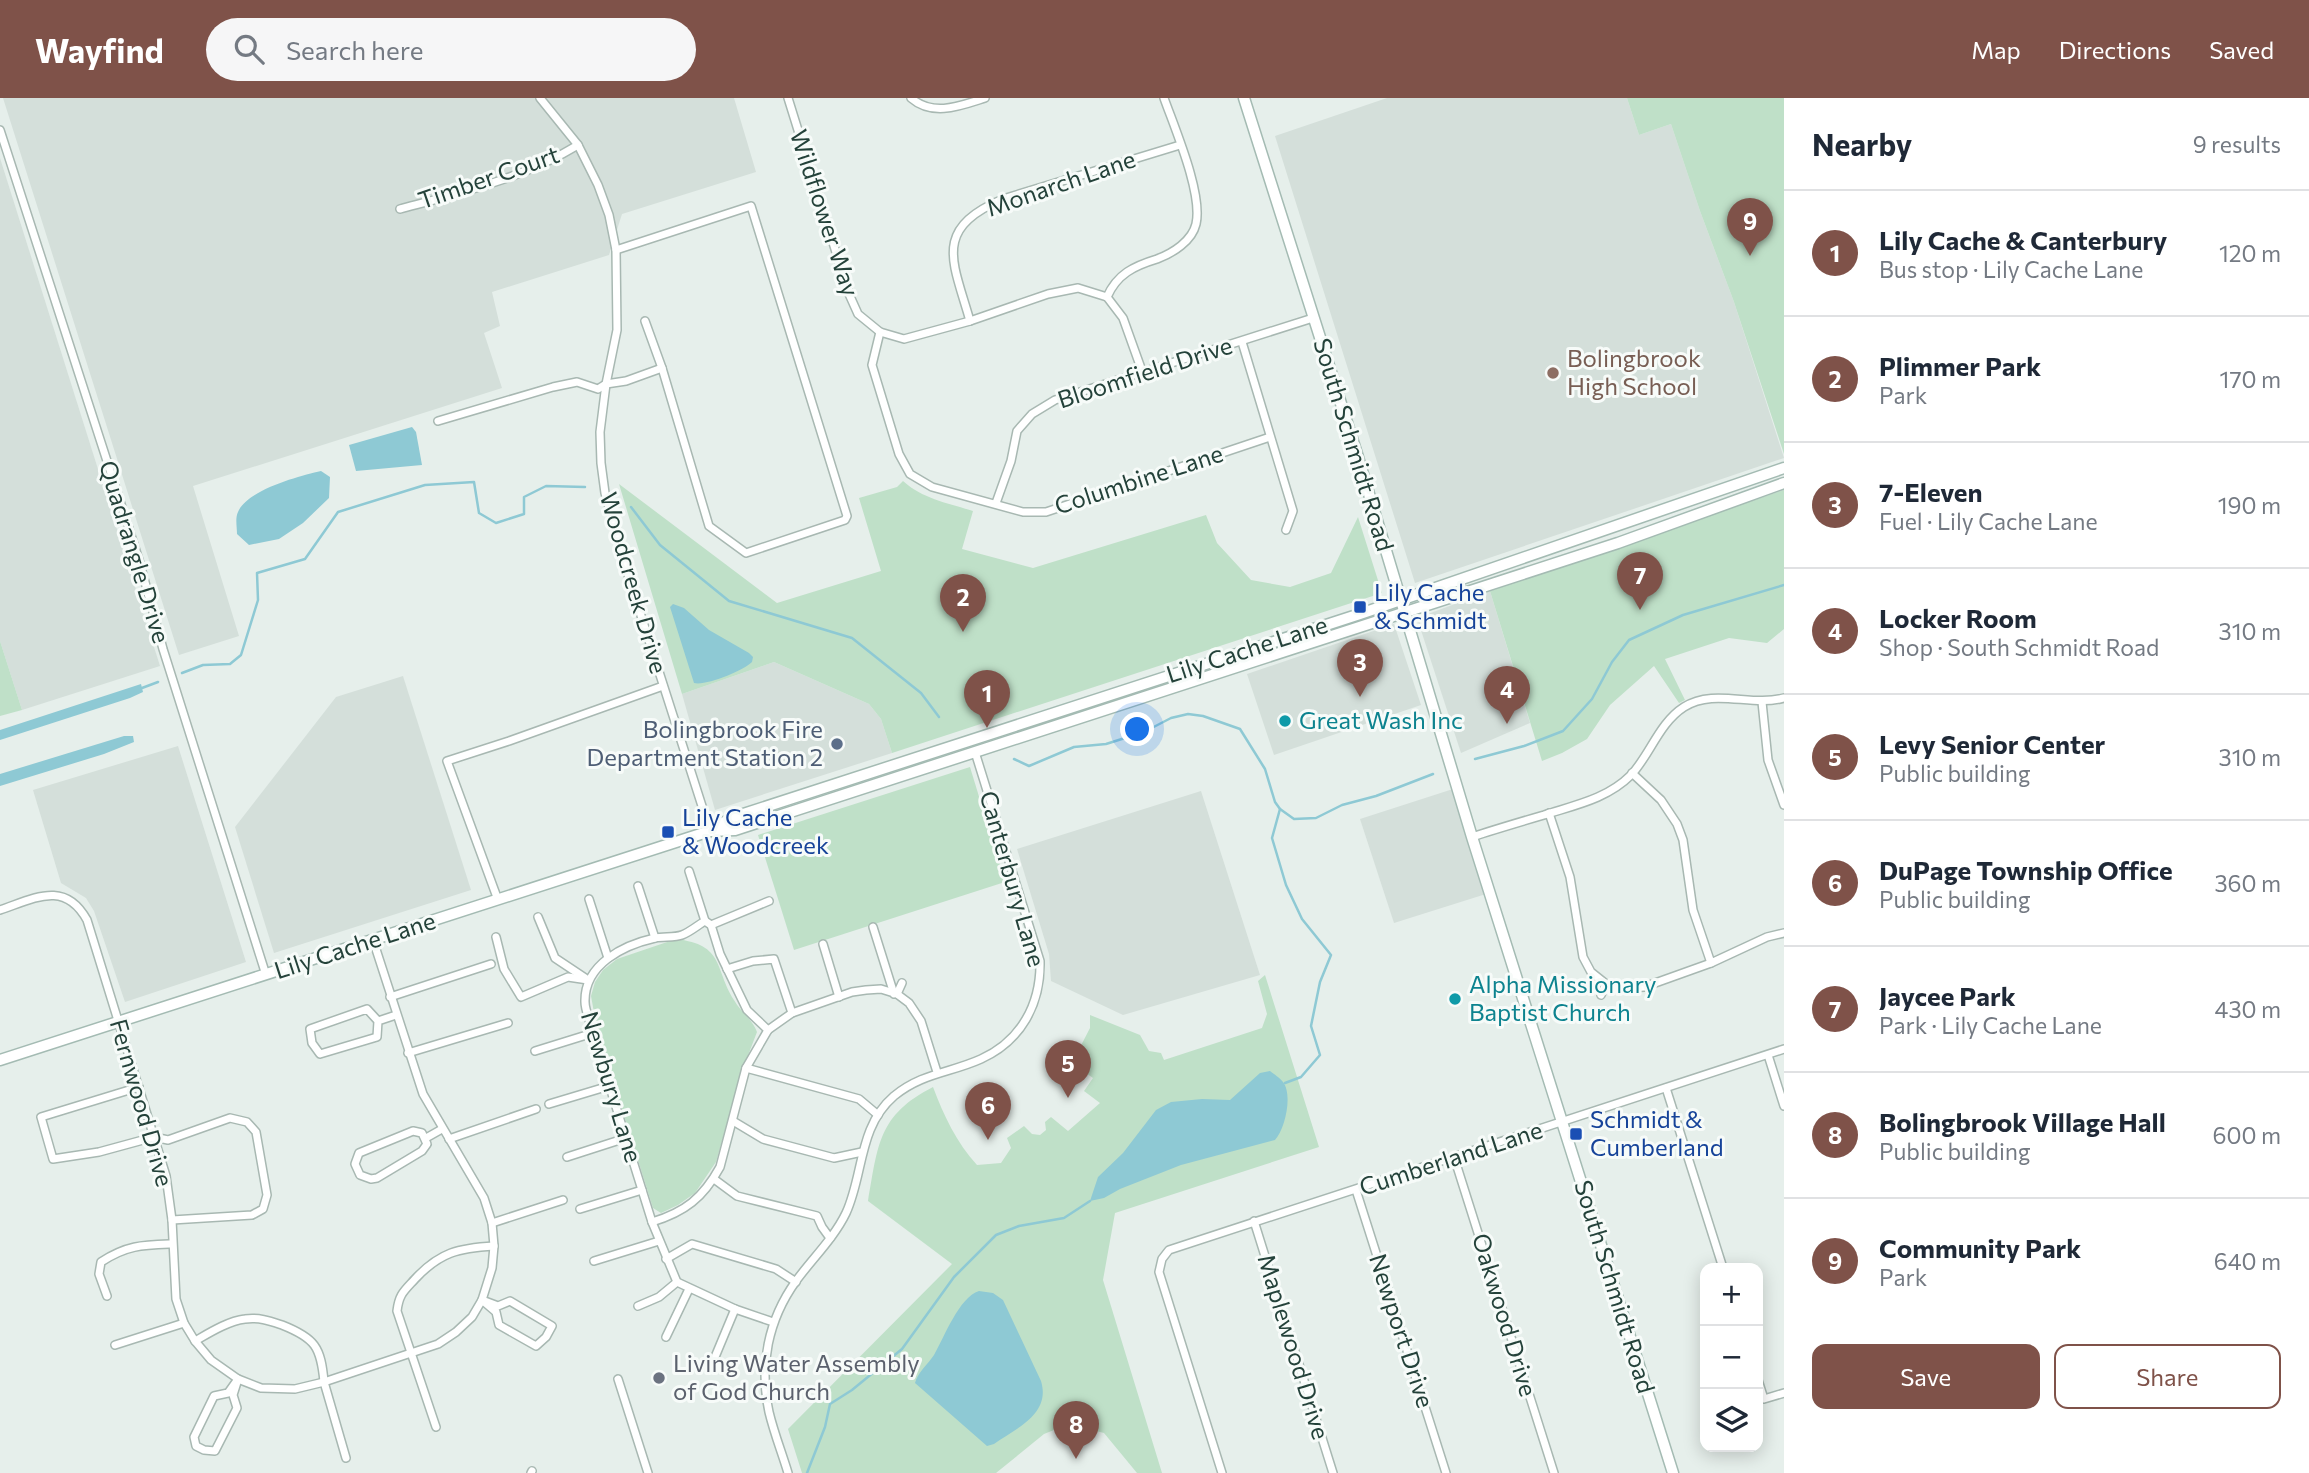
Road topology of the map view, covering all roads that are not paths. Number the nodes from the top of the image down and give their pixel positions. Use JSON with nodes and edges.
{"nodes":[{"id":1,"x":540,"y":98,"type":"edge"},
{"id":2,"x":789,"y":98,"type":"edge"},
{"id":3,"x":911,"y":98,"type":"edge"},
{"id":4,"x":985,"y":98,"type":"edge"},
{"id":5,"x":1164,"y":98,"type":"edge"},
{"id":6,"x":1244,"y":98,"type":"edge"},
{"id":7,"x":0,"y":130,"type":"edge"},
{"id":8,"x":578,"y":145,"type":"junction"},
{"id":9,"x":1180,"y":145,"type":"junction"},
{"id":10,"x":400,"y":209,"type":"dead end"},
{"id":11,"x":616,"y":250,"type":"junction"},
{"id":12,"x":1107,"y":297,"type":"junction"},
{"id":13,"x":1313,"y":318,"type":"junction"},
{"id":14,"x":645,"y":321,"type":"dead end"},
{"id":15,"x":970,"y":321,"type":"junction"},
{"id":16,"x":880,"y":332,"type":"junction"},
{"id":17,"x":1242,"y":342,"type":"junction"},
{"id":18,"x":662,"y":368,"type":"junction"},
{"id":19,"x":1142,"y":371,"type":"junction"},
{"id":20,"x":606,"y":384,"type":"junction"},
{"id":21,"x":438,"y":421,"type":"dead end"},
{"id":22,"x":1270,"y":437,"type":"junction"},
{"id":23,"x":1784,"y":468,"type":"edge"},
{"id":24,"x":1784,"y":483,"type":"edge"},
{"id":25,"x":996,"y":503,"type":"junction"},
{"id":26,"x":1286,"y":530,"type":"dead end"},
{"id":27,"x":1401,"y":600,"type":"junction"},
{"id":28,"x":1405,"y":613,"type":"junction"},
{"id":29,"x":663,"y":686,"type":"junction"},
{"id":30,"x":1784,"y":698,"type":"edge"},
{"id":31,"x":1762,"y":702,"type":"junction"},
{"id":32,"x":971,"y":740,"type":"junction"},
{"id":33,"x":975,"y":752,"type":"junction"},
{"id":34,"x":1632,"y":774,"type":"junction"},
{"id":35,"x":1784,"y":805,"type":"edge"},
{"id":36,"x":1549,"y":813,"type":"junction"},
{"id":37,"x":710,"y":831,"type":"junction"},
{"id":38,"x":1472,"y":837,"type":"junction"},
{"id":39,"x":689,"y":871,"type":"dead end"},
{"id":40,"x":638,"y":886,"type":"dead end"},
{"id":41,"x":589,"y":899,"type":"dead end"},
{"id":42,"x":498,"y":900,"type":"junction"},
{"id":43,"x":769,"y":901,"type":"dead end"},
{"id":44,"x":0,"y":910,"type":"edge"},
{"id":45,"x":538,"y":917,"type":"dead end"},
{"id":46,"x":708,"y":923,"type":"junction"},
{"id":47,"x":873,"y":927,"type":"dead end"},
{"id":48,"x":1784,"y":933,"type":"edge"},
{"id":49,"x":496,"y":937,"type":"dead end"},
{"id":50,"x":655,"y":938,"type":"junction"},
{"id":51,"x":373,"y":940,"type":"junction"},
{"id":52,"x":823,"y":944,"type":"dead end"},
{"id":53,"x":608,"y":958,"type":"junction"},
{"id":54,"x":1711,"y":963,"type":"junction"},
{"id":55,"x":491,"y":964,"type":"dead end"},
{"id":56,"x":727,"y":970,"type":"junction"},
{"id":57,"x":266,"y":975,"type":"junction"},
{"id":58,"x":589,"y":980,"type":"junction"},
{"id":59,"x":902,"y":983,"type":"dead end"},
{"id":60,"x":1606,"y":984,"type":"junction"},
{"id":61,"x":895,"y":994,"type":"junction"},
{"id":62,"x":1601,"y":995,"type":"dead end"},
{"id":63,"x":390,"y":997,"type":"junction"},
{"id":64,"x":839,"y":997,"type":"junction"},
{"id":65,"x":792,"y":1013,"type":"junction"},
{"id":66,"x":396,"y":1015,"type":"junction"},
{"id":67,"x":378,"y":1021,"type":"junction"},
{"id":68,"x":508,"y":1023,"type":"dead end"},
{"id":69,"x":119,"y":1024,"type":"junction"},
{"id":70,"x":768,"y":1030,"type":"junction"},
{"id":71,"x":593,"y":1033,"type":"junction"},
{"id":72,"x":1784,"y":1049,"type":"edge"},
{"id":73,"x":535,"y":1051,"type":"dead end"},
{"id":74,"x":408,"y":1053,"type":"junction"},
{"id":75,"x":1768,"y":1055,"type":"junction"},
{"id":76,"x":0,"y":1060,"type":"edge"},
{"id":77,"x":746,"y":1068,"type":"junction"},
{"id":78,"x":937,"y":1072,"type":"junction"},
{"id":79,"x":609,"y":1086,"type":"junction"},
{"id":80,"x":139,"y":1087,"type":"junction"},
{"id":81,"x":1666,"y":1088,"type":"junction"},
{"id":82,"x":549,"y":1104,"type":"dead end"},
{"id":83,"x":1784,"y":1106,"type":"edge"},
{"id":84,"x":537,"y":1109,"type":"dead end"},
{"id":85,"x":878,"y":1115,"type":"junction"},
{"id":86,"x":733,"y":1121,"type":"junction"},
{"id":87,"x":1563,"y":1122,"type":"junction"},
{"id":88,"x":442,"y":1129,"type":"junction"},
{"id":89,"x":154,"y":1137,"type":"junction"},
{"id":90,"x":426,"y":1138,"type":"junction"},
{"id":91,"x":626,"y":1138,"type":"junction"},
{"id":92,"x":449,"y":1139,"type":"junction"},
{"id":93,"x":862,"y":1152,"type":"junction"},
{"id":94,"x":567,"y":1157,"type":"dead end"},
{"id":95,"x":1454,"y":1157,"type":"junction"},
{"id":96,"x":714,"y":1179,"type":"junction"},
{"id":97,"x":642,"y":1190,"type":"junction"},
{"id":98,"x":1356,"y":1190,"type":"junction"},
{"id":99,"x":563,"y":1200,"type":"dead end"},
{"id":100,"x":580,"y":1209,"type":"dead end"},
{"id":101,"x":172,"y":1220,"type":"junction"},
{"id":102,"x":652,"y":1222,"type":"junction"},
{"id":103,"x":1254,"y":1222,"type":"junction"},
{"id":104,"x":492,"y":1223,"type":"junction"},
{"id":105,"x":830,"y":1238,"type":"junction"},
{"id":106,"x":659,"y":1241,"type":"junction"},
{"id":107,"x":172,"y":1244,"type":"junction"},
{"id":108,"x":494,"y":1246,"type":"junction"},
{"id":109,"x":666,"y":1259,"type":"junction"},
{"id":110,"x":594,"y":1261,"type":"dead end"},
{"id":111,"x":1721,"y":1263,"type":"edge"},
{"id":112,"x":677,"y":1282,"type":"junction"},
{"id":113,"x":796,"y":1282,"type":"junction"},
{"id":114,"x":689,"y":1289,"type":"junction"},
{"id":115,"x":107,"y":1296,"type":"dead end"},
{"id":116,"x":482,"y":1300,"type":"junction"},
{"id":117,"x":638,"y":1306,"type":"dead end"},
{"id":118,"x":735,"y":1309,"type":"junction"},
{"id":119,"x":184,"y":1322,"type":"junction"},
{"id":120,"x":773,"y":1322,"type":"junction"},
{"id":121,"x":666,"y":1337,"type":"dead end"},
{"id":122,"x":195,"y":1341,"type":"junction"},
{"id":123,"x":115,"y":1345,"type":"dead end"},
{"id":124,"x":412,"y":1354,"type":"junction"},
{"id":125,"x":715,"y":1357,"type":"dead end"},
{"id":126,"x":238,"y":1379,"type":"junction"},
{"id":127,"x":618,"y":1379,"type":"dead end"},
{"id":128,"x":324,"y":1382,"type":"junction"},
{"id":129,"x":1761,"y":1389,"type":"edge"},
{"id":130,"x":1784,"y":1392,"type":"edge"},
{"id":131,"x":436,"y":1427,"type":"dead end"},
{"id":132,"x":346,"y":1458,"type":"dead end"},
{"id":133,"x":1553,"y":1471,"type":"edge"},
{"id":134,"x":648,"y":1473,"type":"edge"},
{"id":135,"x":788,"y":1473,"type":"edge"},
{"id":136,"x":1222,"y":1473,"type":"edge"},
{"id":137,"x":1333,"y":1473,"type":"edge"},
{"id":138,"x":1446,"y":1473,"type":"edge"},
{"id":139,"x":1541,"y":1473,"type":"edge"},
{"id":140,"x":1673,"y":1473,"type":"edge"}],
"edges":[{"from":1,"to":8,"type":"street","name":"Woodcreek Drive"},
{"from":2,"to":16,"type":"street","name":"Wildflower Way"},
{"from":3,"to":4,"type":"street"},
{"from":5,"to":9,"type":"street"},
{"from":6,"to":13,"type":"street","name":"South Schmidt Road"},
{"from":7,"to":57,"type":"street","name":"Quadrangle Drive"},
{"from":8,"to":10,"type":"street","name":"Timber Court"},
{"from":8,"to":11,"type":"street","name":"Woodcreek Drive"},
{"from":9,"to":12,"type":"street"},
{"from":9,"to":15,"type":"street","name":"Monarch Lane"},
{"from":11,"to":18,"type":"street"},
{"from":11,"to":20,"type":"street","name":"Woodcreek Drive"},
{"from":12,"to":15,"type":"street"},
{"from":12,"to":19,"type":"street"},
{"from":13,"to":17,"type":"street","name":"Bloomfield Drive"},
{"from":13,"to":27,"type":"street","name":"South Schmidt Road"},
{"from":14,"to":18,"type":"street"},
{"from":15,"to":16,"type":"street"},
{"from":16,"to":25,"type":"street","name":"Columbine Lane"},
{"from":17,"to":19,"type":"street","name":"Bloomfield Drive"},
{"from":17,"to":22,"type":"street"},
{"from":18,"to":20,"type":"street"},
{"from":19,"to":25,"type":"street","name":"Bloomfield Drive"},
{"from":20,"to":21,"type":"street"},
{"from":20,"to":29,"type":"street","name":"Woodcreek Drive"},
{"from":22,"to":25,"type":"street","name":"Columbine Lane"},
{"from":22,"to":26,"type":"street"},
{"from":23,"to":27,"type":"street","name":"Lily Cache Lane"},
{"from":24,"to":28,"type":"street","name":"Lily Cache Lane"},
{"from":27,"to":28,"type":"street","name":"South Schmidt Road"},
{"from":27,"to":32,"type":"street","name":"Lily Cache Lane"},
{"from":28,"to":33,"type":"street","name":"Lily Cache Lane"},
{"from":28,"to":38,"type":"street","name":"South Schmidt Road"},
{"from":29,"to":37,"type":"street","name":"Woodcreek Drive"},
{"from":29,"to":42,"type":"street"},
{"from":30,"to":31,"type":"street"},
{"from":31,"to":34,"type":"street"},
{"from":31,"to":35,"type":"street"},
{"from":32,"to":33,"type":"street"},
{"from":32,"to":37,"type":"street","name":"Lily Cache Lane"},
{"from":33,"to":37,"type":"street","name":"Lily Cache Lane"},
{"from":33,"to":78,"type":"street","name":"Canterbury Lane"},
{"from":34,"to":36,"type":"street"},
{"from":34,"to":54,"type":"street"},
{"from":36,"to":38,"type":"street"},
{"from":36,"to":60,"type":"street"},
{"from":37,"to":42,"type":"street","name":"Lily Cache Lane"},
{"from":38,"to":87,"type":"street","name":"South Schmidt Road"},
{"from":39,"to":46,"type":"street"},
{"from":40,"to":50,"type":"street"},
{"from":41,"to":53,"type":"street"},
{"from":42,"to":51,"type":"street","name":"Lily Cache Lane"},
{"from":43,"to":46,"type":"street","name":"Newbury Lane"},
{"from":44,"to":69,"type":"street","name":"Fernwood Drive"},
{"from":45,"to":58,"type":"street"},
{"from":46,"to":50,"type":"street","name":"Newbury Lane"},
{"from":46,"to":56,"type":"street"},
{"from":47,"to":61,"type":"street"},
{"from":48,"to":54,"type":"street"},
{"from":49,"to":58,"type":"street"},
{"from":50,"to":53,"type":"street","name":"Newbury Lane"},
{"from":51,"to":57,"type":"street","name":"Lily Cache Lane"},
{"from":51,"to":63,"type":"street","name":"Fernwood Drive"},
{"from":52,"to":64,"type":"street"},
{"from":53,"to":58,"type":"street","name":"Newbury Lane"},
{"from":54,"to":60,"type":"street"},
{"from":55,"to":63,"type":"street"},
{"from":56,"to":65,"type":"street"},
{"from":56,"to":70,"type":"street"},
{"from":57,"to":69,"type":"street","name":"Lily Cache Lane"},
{"from":58,"to":71,"type":"street","name":"Newbury Lane"},
{"from":59,"to":61,"type":"street"},
{"from":60,"to":62,"type":"street"},
{"from":61,"to":64,"type":"street"},
{"from":61,"to":78,"type":"street"},
{"from":63,"to":66,"type":"street","name":"Fernwood Drive"},
{"from":64,"to":65,"type":"street"},
{"from":65,"to":70,"type":"street"},
{"from":66,"to":67,"type":"street"},
{"from":66,"to":74,"type":"street","name":"Fernwood Drive"},
{"from":67,"to":67,"type":"street"},
{"from":68,"to":74,"type":"street"},
{"from":69,"to":76,"type":"street","name":"Lily Cache Lane"},
{"from":69,"to":80,"type":"street","name":"Fernwood Drive"},
{"from":70,"to":77,"type":"street"},
{"from":71,"to":73,"type":"street"},
{"from":71,"to":79,"type":"street","name":"Newbury Lane"},
{"from":72,"to":75,"type":"street","name":"Cumberland Lane"},
{"from":74,"to":88,"type":"street","name":"Fernwood Drive"},
{"from":75,"to":81,"type":"street","name":"Cumberland Lane"},
{"from":75,"to":83,"type":"street"},
{"from":77,"to":85,"type":"street"},
{"from":77,"to":86,"type":"street"},
{"from":78,"to":85,"type":"street","name":"Canterbury Lane"},
{"from":79,"to":82,"type":"street"},
{"from":79,"to":91,"type":"street","name":"Newbury Lane"},
{"from":80,"to":89,"type":"street","name":"Fernwood Drive"},
{"from":80,"to":89,"type":"street"},
{"from":81,"to":87,"type":"street","name":"Cumberland Lane"},
{"from":81,"to":111,"type":"street"},
{"from":84,"to":92,"type":"street"},
{"from":85,"to":93,"type":"street","name":"Canterbury Lane"},
{"from":86,"to":93,"type":"street"},
{"from":86,"to":96,"type":"street"},
{"from":87,"to":95,"type":"street","name":"Cumberland Lane"},
{"from":87,"to":140,"type":"street","name":"South Schmidt Road"},
{"from":88,"to":90,"type":"street"},
{"from":88,"to":92,"type":"street","name":"Fernwood Drive"},
{"from":89,"to":101,"type":"street","name":"Fernwood Drive"},
{"from":89,"to":101,"type":"street"},
{"from":90,"to":90,"type":"street"},
{"from":91,"to":94,"type":"street"},
{"from":91,"to":97,"type":"street","name":"Newbury Lane"},
{"from":92,"to":104,"type":"street","name":"Fernwood Drive"},
{"from":93,"to":105,"type":"street","name":"Canterbury Lane"},
{"from":95,"to":98,"type":"street","name":"Cumberland Lane"},
{"from":95,"to":133,"type":"street","name":"Oakwood Drive"},
{"from":96,"to":102,"type":"street"},
{"from":96,"to":105,"type":"street"},
{"from":97,"to":100,"type":"street"},
{"from":97,"to":102,"type":"street","name":"Newbury Lane"},
{"from":98,"to":103,"type":"street","name":"Cumberland Lane"},
{"from":98,"to":138,"type":"street","name":"Newport Drive"},
{"from":99,"to":104,"type":"street"},
{"from":101,"to":107,"type":"street","name":"Fernwood Drive"},
{"from":102,"to":106,"type":"street","name":"Newbury Lane"},
{"from":103,"to":136,"type":"street","name":"Cumberland Lane"},
{"from":103,"to":137,"type":"street","name":"Maplewood Drive"},
{"from":104,"to":108,"type":"street","name":"Fernwood Drive"},
{"from":105,"to":113,"type":"street","name":"Canterbury Lane"},
{"from":106,"to":109,"type":"street","name":"Newbury Lane"},
{"from":106,"to":110,"type":"street"},
{"from":107,"to":115,"type":"street"},
{"from":107,"to":119,"type":"street","name":"Fernwood Drive"},
{"from":108,"to":116,"type":"street","name":"Fernwood Drive"},
{"from":108,"to":124,"type":"street"},
{"from":109,"to":112,"type":"street","name":"Newbury Lane"},
{"from":109,"to":113,"type":"street"},
{"from":112,"to":114,"type":"street"},
{"from":112,"to":117,"type":"street"},
{"from":113,"to":120,"type":"street","name":"Canterbury Lane"},
{"from":114,"to":118,"type":"street"},
{"from":114,"to":121,"type":"street"},
{"from":116,"to":116,"type":"street"},
{"from":116,"to":124,"type":"street","name":"Fernwood Drive"},
{"from":118,"to":120,"type":"street"},
{"from":118,"to":125,"type":"street"},
{"from":119,"to":122,"type":"street","name":"Fernwood Drive"},
{"from":119,"to":123,"type":"street"},
{"from":120,"to":135,"type":"street","name":"Canterbury Lane"},
{"from":122,"to":126,"type":"street","name":"Fernwood Drive"},
{"from":122,"to":128,"type":"street"},
{"from":124,"to":128,"type":"street","name":"Fernwood Drive"},
{"from":124,"to":131,"type":"street"},
{"from":126,"to":126,"type":"street"},
{"from":126,"to":128,"type":"street","name":"Fernwood Drive"},
{"from":127,"to":134,"type":"street"},
{"from":128,"to":132,"type":"street"},
{"from":129,"to":130,"type":"street"},
{"from":133,"to":139,"type":"street"}]}
